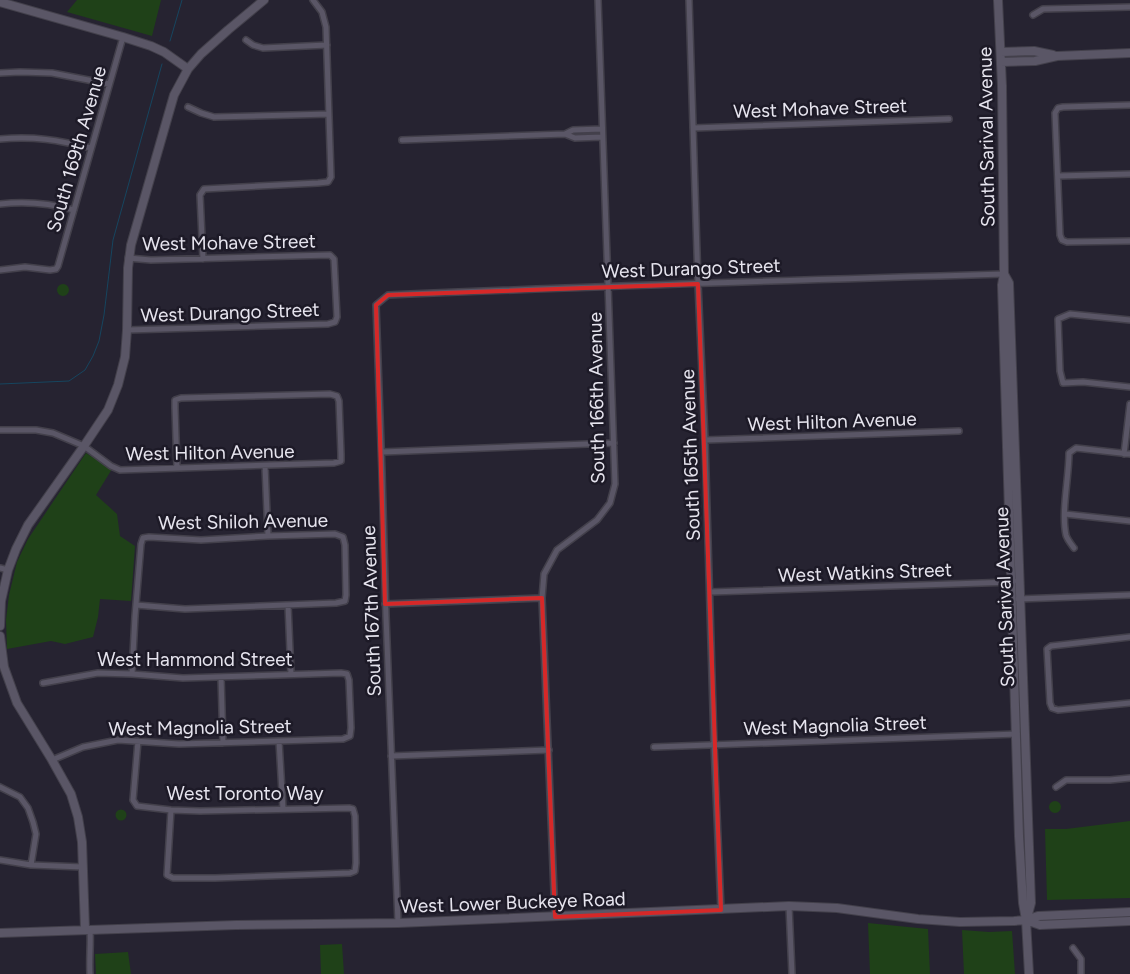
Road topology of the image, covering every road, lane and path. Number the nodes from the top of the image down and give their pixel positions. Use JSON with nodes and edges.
{"nodes":[{"id":1,"x":264,"y":0,"type":"edge"},
{"id":2,"x":314,"y":0,"type":"edge"},
{"id":3,"x":598,"y":0,"type":"edge"},
{"id":4,"x":689,"y":0,"type":"edge"},
{"id":5,"x":998,"y":0,"type":"edge"},
{"id":6,"x":0,"y":2,"type":"edge"},
{"id":7,"x":1130,"y":7,"type":"edge"},
{"id":8,"x":1033,"y":15,"type":"dead end"},
{"id":9,"x":123,"y":36,"type":"junction"},
{"id":10,"x":246,"y":40,"type":"dead end"},
{"id":11,"x":327,"y":45,"type":"junction"},
{"id":12,"x":1001,"y":52,"type":"junction"},
{"id":13,"x":1130,"y":53,"type":"edge"},
{"id":14,"x":1057,"y":56,"type":"junction"},
{"id":15,"x":1001,"y":62,"type":"junction"},
{"id":16,"x":188,"y":69,"type":"junction"},
{"id":17,"x":0,"y":73,"type":"edge"},
{"id":18,"x":109,"y":84,"type":"junction"},
{"id":19,"x":1130,"y":105,"type":"edge"},
{"id":20,"x":188,"y":107,"type":"dead end"},
{"id":21,"x":329,"y":114,"type":"junction"},
{"id":22,"x":949,"y":119,"type":"dead end"},
{"id":23,"x":693,"y":128,"type":"junction"},
{"id":24,"x":602,"y":129,"type":"junction"},
{"id":25,"x":583,"y":130,"type":"junction"},
{"id":26,"x":565,"y":134,"type":"junction"},
{"id":27,"x":602,"y":137,"type":"junction"},
{"id":28,"x":0,"y":138,"type":"edge"},
{"id":29,"x":583,"y":138,"type":"junction"},
{"id":30,"x":402,"y":140,"type":"dead end"},
{"id":31,"x":92,"y":148,"type":"junction"},
{"id":32,"x":1130,"y":174,"type":"edge"},
{"id":33,"x":1058,"y":176,"type":"junction"},
{"id":34,"x":0,"y":204,"type":"edge"},
{"id":35,"x":74,"y":210,"type":"junction"},
{"id":36,"x":1130,"y":241,"type":"edge"},
{"id":37,"x":128,"y":258,"type":"junction"},
{"id":38,"x":203,"y":259,"type":"junction"},
{"id":39,"x":0,"y":270,"type":"edge"},
{"id":40,"x":1004,"y":274,"type":"junction"},
{"id":41,"x":698,"y":284,"type":"junction"},
{"id":42,"x":608,"y":286,"type":"junction"},
{"id":43,"x":382,"y":299,"type":"joint"},
{"id":44,"x":1130,"y":320,"type":"edge"},
{"id":45,"x":335,"y":322,"type":"joint"},
{"id":46,"x":127,"y":330,"type":"junction"},
{"id":47,"x":1130,"y":387,"type":"edge"},
{"id":48,"x":1130,"y":404,"type":"edge"},
{"id":49,"x":0,"y":430,"type":"edge"},
{"id":50,"x":959,"y":431,"type":"dead end"},
{"id":51,"x":705,"y":440,"type":"junction"},
{"id":52,"x":614,"y":442,"type":"junction"},
{"id":53,"x":84,"y":446,"type":"junction"},
{"id":54,"x":382,"y":452,"type":"junction"},
{"id":55,"x":1127,"y":454,"type":"edge"},
{"id":56,"x":265,"y":466,"type":"junction"},
{"id":57,"x":177,"y":468,"type":"junction"},
{"id":58,"x":1065,"y":514,"type":"junction"},
{"id":59,"x":1130,"y":521,"type":"edge"},
{"id":60,"x":268,"y":536,"type":"junction"},
{"id":61,"x":1074,"y":548,"type":"dead end"},
{"id":62,"x":4,"y":569,"type":"edge"},
{"id":63,"x":1019,"y":576,"type":"junction"},
{"id":64,"x":1012,"y":582,"type":"junction"},
{"id":65,"x":710,"y":592,"type":"junction"},
{"id":66,"x":1130,"y":595,"type":"edge"},
{"id":67,"x":542,"y":598,"type":"junction"},
{"id":68,"x":1020,"y":599,"type":"junction"},
{"id":69,"x":385,"y":604,"type":"junction"},
{"id":70,"x":1012,"y":604,"type":"junction"},
{"id":71,"x":136,"y":605,"type":"junction"},
{"id":72,"x":288,"y":605,"type":"junction"},
{"id":73,"x":0,"y":626,"type":"edge"},
{"id":74,"x":0,"y":636,"type":"edge"},
{"id":75,"x":1130,"y":637,"type":"edge"},
{"id":76,"x":132,"y":674,"type":"junction"},
{"id":77,"x":291,"y":674,"type":"junction"},
{"id":78,"x":222,"y":677,"type":"junction"},
{"id":79,"x":43,"y":683,"type":"dead end"},
{"id":80,"x":1130,"y":703,"type":"edge"},
{"id":81,"x":1021,"y":734,"type":"junction"},
{"id":82,"x":350,"y":736,"type":"joint"},
{"id":83,"x":279,"y":741,"type":"junction"},
{"id":84,"x":138,"y":742,"type":"junction"},
{"id":85,"x":224,"y":743,"type":"junction"},
{"id":86,"x":714,"y":744,"type":"junction"},
{"id":87,"x":654,"y":746,"type":"dead end"},
{"id":88,"x":548,"y":750,"type":"junction"},
{"id":89,"x":391,"y":756,"type":"junction"},
{"id":90,"x":52,"y":760,"type":"junction"},
{"id":91,"x":1130,"y":778,"type":"edge"},
{"id":92,"x":0,"y":787,"type":"edge"},
{"id":93,"x":1056,"y":787,"type":"dead end"},
{"id":94,"x":283,"y":809,"type":"junction"},
{"id":95,"x":171,"y":810,"type":"junction"},
{"id":96,"x":0,"y":860,"type":"edge"},
{"id":97,"x":31,"y":864,"type":"junction"},
{"id":98,"x":83,"y":867,"type":"junction"},
{"id":99,"x":789,"y":906,"type":"junction"},
{"id":100,"x":721,"y":910,"type":"junction"},
{"id":101,"x":1130,"y":912,"type":"edge"},
{"id":102,"x":555,"y":917,"type":"junction"},
{"id":103,"x":1026,"y":920,"type":"junction"},
{"id":104,"x":1130,"y":921,"type":"edge"},
{"id":105,"x":398,"y":923,"type":"junction"},
{"id":106,"x":88,"y":929,"type":"junction"},
{"id":107,"x":0,"y":933,"type":"edge"},
{"id":108,"x":1073,"y":948,"type":"dead end"},
{"id":109,"x":90,"y":974,"type":"edge"},
{"id":110,"x":792,"y":974,"type":"edge"},
{"id":111,"x":1029,"y":974,"type":"edge"},
{"id":112,"x":1081,"y":974,"type":"edge"}],
"edges":[{"from":1,"to":16,"type":"main road"},
{"from":2,"to":11,"type":"street"},
{"from":3,"to":24,"type":"street","name":"South 166th Avenue"},
{"from":4,"to":23,"type":"street","name":"South 165th Avenue"},
{"from":5,"to":12,"type":"main road","name":"South Sarival Avenue"},
{"from":6,"to":9,"type":"main road"},
{"from":7,"to":8,"type":"street"},
{"from":9,"to":16,"type":"main road"},
{"from":9,"to":18,"type":"street","name":"South 169th Avenue"},
{"from":10,"to":11,"type":"street"},
{"from":11,"to":21,"type":"street"},
{"from":12,"to":14,"type":"main road"},
{"from":12,"to":15,"type":"main road","name":"South Sarival Avenue"},
{"from":13,"to":14,"type":"main road"},
{"from":14,"to":15,"type":"main road"},
{"from":15,"to":40,"type":"main road","name":"South Sarival Avenue"},
{"from":16,"to":37,"type":"main road"},
{"from":17,"to":18,"type":"street"},
{"from":18,"to":31,"type":"street","name":"South 169th Avenue"},
{"from":19,"to":33,"type":"street"},
{"from":20,"to":21,"type":"street"},
{"from":21,"to":38,"type":"street"},
{"from":22,"to":23,"type":"street","name":"West Mohave Street"},
{"from":23,"to":41,"type":"street","name":"South 165th Avenue"},
{"from":24,"to":25,"type":"street"},
{"from":24,"to":27,"type":"street","name":"South 166th Avenue"},
{"from":25,"to":26,"type":"street"},
{"from":25,"to":29,"type":"street"},
{"from":26,"to":29,"type":"street"},
{"from":26,"to":30,"type":"street"},
{"from":27,"to":29,"type":"street"},
{"from":27,"to":42,"type":"street","name":"South 166th Avenue"},
{"from":28,"to":31,"type":"street"},
{"from":31,"to":35,"type":"street","name":"South 169th Avenue"},
{"from":32,"to":33,"type":"street"},
{"from":33,"to":36,"type":"street"},
{"from":34,"to":35,"type":"street"},
{"from":35,"to":39,"type":"street","name":"South 169th Avenue"},
{"from":37,"to":38,"type":"street","name":"West Mohave Street"},
{"from":37,"to":46,"type":"main road"},
{"from":38,"to":45,"type":"street","name":"West Mohave Street"},
{"from":40,"to":41,"type":"street","name":"West Durango Street"},
{"from":40,"to":63,"type":"main road","name":"South Sarival Avenue"},
{"from":40,"to":64,"type":"main road","name":"South Sarival Avenue"},
{"from":41,"to":42,"type":"street","name":"West Durango Street"},
{"from":41,"to":51,"type":"street","name":"South 165th Avenue"},
{"from":42,"to":43,"type":"street","name":"West Durango Street"},
{"from":42,"to":52,"type":"street","name":"South 166th Avenue"},
{"from":43,"to":54,"type":"street","name":"South 167th Avenue"},
{"from":44,"to":47,"type":"street"},
{"from":45,"to":46,"type":"street","name":"West Durango Street"},
{"from":46,"to":53,"type":"main road"},
{"from":48,"to":55,"type":"street"},
{"from":49,"to":53,"type":"street","name":"West Hilton Avenue"},
{"from":50,"to":51,"type":"street","name":"West Hilton Avenue"},
{"from":51,"to":65,"type":"street","name":"South 165th Avenue"},
{"from":52,"to":54,"type":"street"},
{"from":52,"to":67,"type":"street","name":"South 166th Avenue"},
{"from":53,"to":57,"type":"street","name":"West Hilton Avenue"},
{"from":53,"to":62,"type":"main road"},
{"from":54,"to":69,"type":"street","name":"South 167th Avenue"},
{"from":55,"to":58,"type":"street"},
{"from":56,"to":57,"type":"street","name":"West Hilton Avenue"},
{"from":56,"to":57,"type":"street","name":"West Hilton Avenue"},
{"from":56,"to":60,"type":"street"},
{"from":58,"to":59,"type":"street"},
{"from":58,"to":61,"type":"street"},
{"from":60,"to":71,"type":"street","name":"West Shiloh Avenue"},
{"from":60,"to":72,"type":"street","name":"West Shiloh Avenue"},
{"from":62,"to":73,"type":"main road"},
{"from":63,"to":64,"type":"street"},
{"from":63,"to":68,"type":"main road","name":"South Sarival Avenue"},
{"from":64,"to":65,"type":"street","name":"West Watkins Street"},
{"from":64,"to":70,"type":"main road","name":"South Sarival Avenue"},
{"from":65,"to":86,"type":"street","name":"South 165th Avenue"},
{"from":66,"to":68,"type":"street"},
{"from":67,"to":69,"type":"street"},
{"from":67,"to":88,"type":"street","name":"South 166th Avenue"},
{"from":68,"to":70,"type":"street"},
{"from":68,"to":81,"type":"main road","name":"South Sarival Avenue"},
{"from":69,"to":89,"type":"street","name":"South 167th Avenue"},
{"from":70,"to":81,"type":"main road","name":"South Sarival Avenue"},
{"from":71,"to":72,"type":"street"},
{"from":71,"to":76,"type":"street"},
{"from":72,"to":77,"type":"street"},
{"from":74,"to":90,"type":"main road"},
{"from":75,"to":80,"type":"street"},
{"from":76,"to":78,"type":"street","name":"West Hammond Street"},
{"from":76,"to":79,"type":"street","name":"West Hammond Street"},
{"from":77,"to":78,"type":"street","name":"West Hammond Street"},
{"from":77,"to":82,"type":"street","name":"West Hammond Street"},
{"from":78,"to":85,"type":"street"},
{"from":81,"to":86,"type":"street","name":"West Magnolia Street"},
{"from":81,"to":103,"type":"main road","name":"South Sarival Avenue"},
{"from":82,"to":83,"type":"street","name":"West Magnolia Street"},
{"from":83,"to":85,"type":"street","name":"West Magnolia Street"},
{"from":83,"to":94,"type":"street"},
{"from":84,"to":85,"type":"street","name":"West Magnolia Street"},
{"from":84,"to":90,"type":"street","name":"West Magnolia Street"},
{"from":84,"to":95,"type":"street","name":"West Toronto Way"},
{"from":86,"to":87,"type":"street","name":"West Magnolia Street"},
{"from":86,"to":100,"type":"street","name":"South 165th Avenue"},
{"from":88,"to":89,"type":"street"},
{"from":88,"to":102,"type":"street","name":"South 166th Avenue"},
{"from":89,"to":105,"type":"street","name":"South 167th Avenue"},
{"from":90,"to":98,"type":"main road"},
{"from":91,"to":93,"type":"street"},
{"from":92,"to":97,"type":"street"},
{"from":94,"to":95,"type":"street","name":"West Toronto Way"},
{"from":94,"to":95,"type":"street","name":"West Toronto Way"},
{"from":96,"to":97,"type":"street"},
{"from":97,"to":98,"type":"street"},
{"from":98,"to":106,"type":"main road"},
{"from":99,"to":100,"type":"main road","name":"West Lower Buckeye Road"},
{"from":99,"to":103,"type":"main road","name":"West Lower Buckeye Road"},
{"from":99,"to":110,"type":"street"},
{"from":100,"to":102,"type":"main road","name":"West Lower Buckeye Road"},
{"from":101,"to":103,"type":"main road"},
{"from":102,"to":105,"type":"main road","name":"West Lower Buckeye Road"},
{"from":103,"to":104,"type":"main road"},
{"from":103,"to":111,"type":"main road","name":"South Sarival Avenue"},
{"from":105,"to":106,"type":"main road","name":"West Lower Buckeye Road"},
{"from":106,"to":107,"type":"main road","name":"West Lower Buckeye Road"},
{"from":106,"to":109,"type":"street"},
{"from":108,"to":112,"type":"street"}]}
